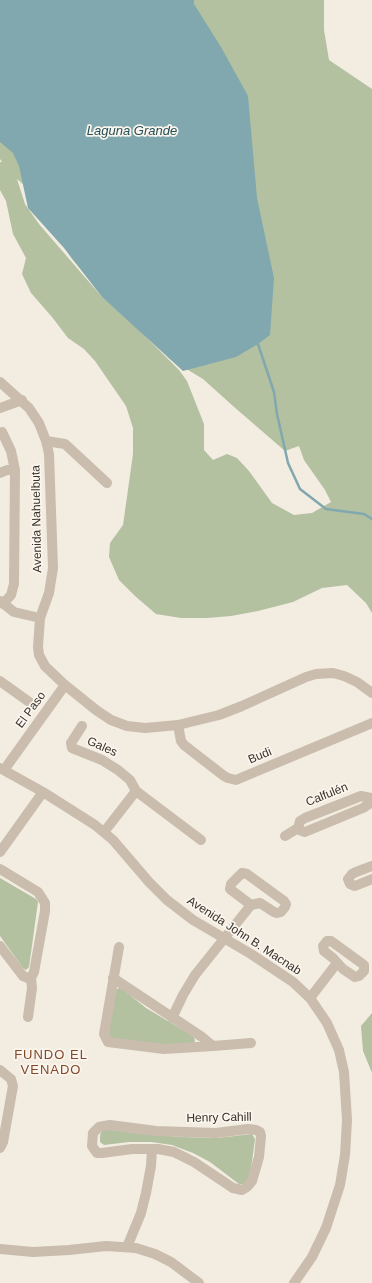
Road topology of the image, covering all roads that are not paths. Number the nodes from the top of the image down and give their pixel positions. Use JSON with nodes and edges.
{"nodes":[{"id":1,"x":0,"y":382,"type":"edge"},
{"id":2,"x":22,"y":400,"type":"junction"},
{"id":3,"x":0,"y":408,"type":"edge"},
{"id":4,"x":2,"y":432,"type":"dead end"},
{"id":5,"x":46,"y":441,"type":"junction"},
{"id":6,"x":15,"y":470,"type":"junction"},
{"id":7,"x":0,"y":473,"type":"edge"},
{"id":8,"x":107,"y":483,"type":"dead end"},
{"id":9,"x":2,"y":602,"type":"edge"},
{"id":10,"x":40,"y":618,"type":"junction"},
{"id":11,"x":0,"y":681,"type":"edge"},
{"id":12,"x":65,"y":685,"type":"junction"},
{"id":13,"x":372,"y":693,"type":"edge"},
{"id":14,"x":32,"y":704,"type":"dead end"},
{"id":15,"x":372,"y":723,"type":"edge"},
{"id":16,"x":178,"y":725,"type":"junction"},
{"id":17,"x":82,"y":726,"type":"dead end"},
{"id":18,"x":2,"y":769,"type":"edge"},
{"id":19,"x":136,"y":791,"type":"junction"},
{"id":20,"x":43,"y":792,"type":"junction"},
{"id":21,"x":372,"y":798,"type":"edge"},
{"id":22,"x":372,"y":802,"type":"edge"},
{"id":23,"x":298,"y":828,"type":"junction"},
{"id":24,"x":104,"y":832,"type":"junction"},
{"id":25,"x":285,"y":836,"type":"dead end"},
{"id":26,"x":201,"y":840,"type":"dead end"},
{"id":27,"x":0,"y":852,"type":"edge"},
{"id":28,"x":372,"y":866,"type":"edge"},
{"id":29,"x":0,"y":869,"type":"edge"},
{"id":30,"x":371,"y":882,"type":"edge"},
{"id":31,"x":251,"y":905,"type":"junction"},
{"id":32,"x":224,"y":939,"type":"junction"},
{"id":33,"x":0,"y":946,"type":"edge"},
{"id":34,"x":119,"y":947,"type":"dead end"},
{"id":35,"x":337,"y":962,"type":"dead end"},
{"id":36,"x":31,"y":978,"type":"junction"},
{"id":37,"x":113,"y":978,"type":"junction"},
{"id":38,"x":310,"y":998,"type":"junction"},
{"id":39,"x":28,"y":1017,"type":"dead end"},
{"id":40,"x":172,"y":1018,"type":"junction"},
{"id":41,"x":251,"y":1043,"type":"dead end"},
{"id":42,"x":213,"y":1046,"type":"junction"},
{"id":43,"x":0,"y":1070,"type":"edge"},
{"id":44,"x":0,"y":1148,"type":"edge"},
{"id":45,"x":152,"y":1149,"type":"junction"},
{"id":46,"x":127,"y":1247,"type":"junction"},
{"id":47,"x":1,"y":1251,"type":"edge"},
{"id":48,"x":199,"y":1283,"type":"edge"},
{"id":49,"x":294,"y":1283,"type":"edge"}],
"edges":[{"from":1,"to":2,"type":"street","name":"Avenida Nahuelbuta"},
{"from":2,"to":3,"type":"street"},
{"from":2,"to":5,"type":"street","name":"Avenida Nahuelbuta"},
{"from":4,"to":6,"type":"street"},
{"from":5,"to":8,"type":"street"},
{"from":5,"to":10,"type":"street","name":"Avenida Nahuelbuta"},
{"from":6,"to":7,"type":"street"},
{"from":6,"to":9,"type":"street"},
{"from":9,"to":10,"type":"street"},
{"from":10,"to":12,"type":"street","name":"Avenida Nahuelbuta"},
{"from":11,"to":14,"type":"street"},
{"from":12,"to":16,"type":"street","name":"Avenida Nahuelbuta"},
{"from":12,"to":18,"type":"street","name":"El Paso"},
{"from":13,"to":16,"type":"street","name":"Avenida Nahuelbuta"},
{"from":15,"to":16,"type":"street","name":"Budi"},
{"from":17,"to":19,"type":"street","name":"Gales"},
{"from":18,"to":20,"type":"street","name":"Avenida John B. Macnab"},
{"from":19,"to":24,"type":"street"},
{"from":19,"to":26,"type":"street","name":"Gales"},
{"from":20,"to":24,"type":"street","name":"Avenida John B. Macnab"},
{"from":20,"to":27,"type":"street"},
{"from":21,"to":23,"type":"street","name":"Calfulén"},
{"from":22,"to":23,"type":"street"},
{"from":23,"to":25,"type":"street","name":"Calfulén"},
{"from":24,"to":32,"type":"street","name":"Avenida John B. Macnab"},
{"from":28,"to":30,"type":"street"},
{"from":29,"to":36,"type":"street"},
{"from":31,"to":31,"type":"street"},
{"from":31,"to":32,"type":"street"},
{"from":32,"to":38,"type":"street","name":"Avenida John B. Macnab"},
{"from":32,"to":40,"type":"street"},
{"from":33,"to":36,"type":"street"},
{"from":34,"to":37,"type":"street"},
{"from":35,"to":38,"type":"street"},
{"from":36,"to":39,"type":"street"},
{"from":37,"to":40,"type":"street"},
{"from":37,"to":42,"type":"street"},
{"from":38,"to":49,"type":"street","name":"Avenida John B. Macnab"},
{"from":40,"to":42,"type":"street"},
{"from":41,"to":42,"type":"street"},
{"from":43,"to":44,"type":"street"},
{"from":45,"to":45,"type":"street","name":"Henry Cahill"},
{"from":45,"to":46,"type":"street"},
{"from":46,"to":47,"type":"street"},
{"from":46,"to":48,"type":"street"}]}
